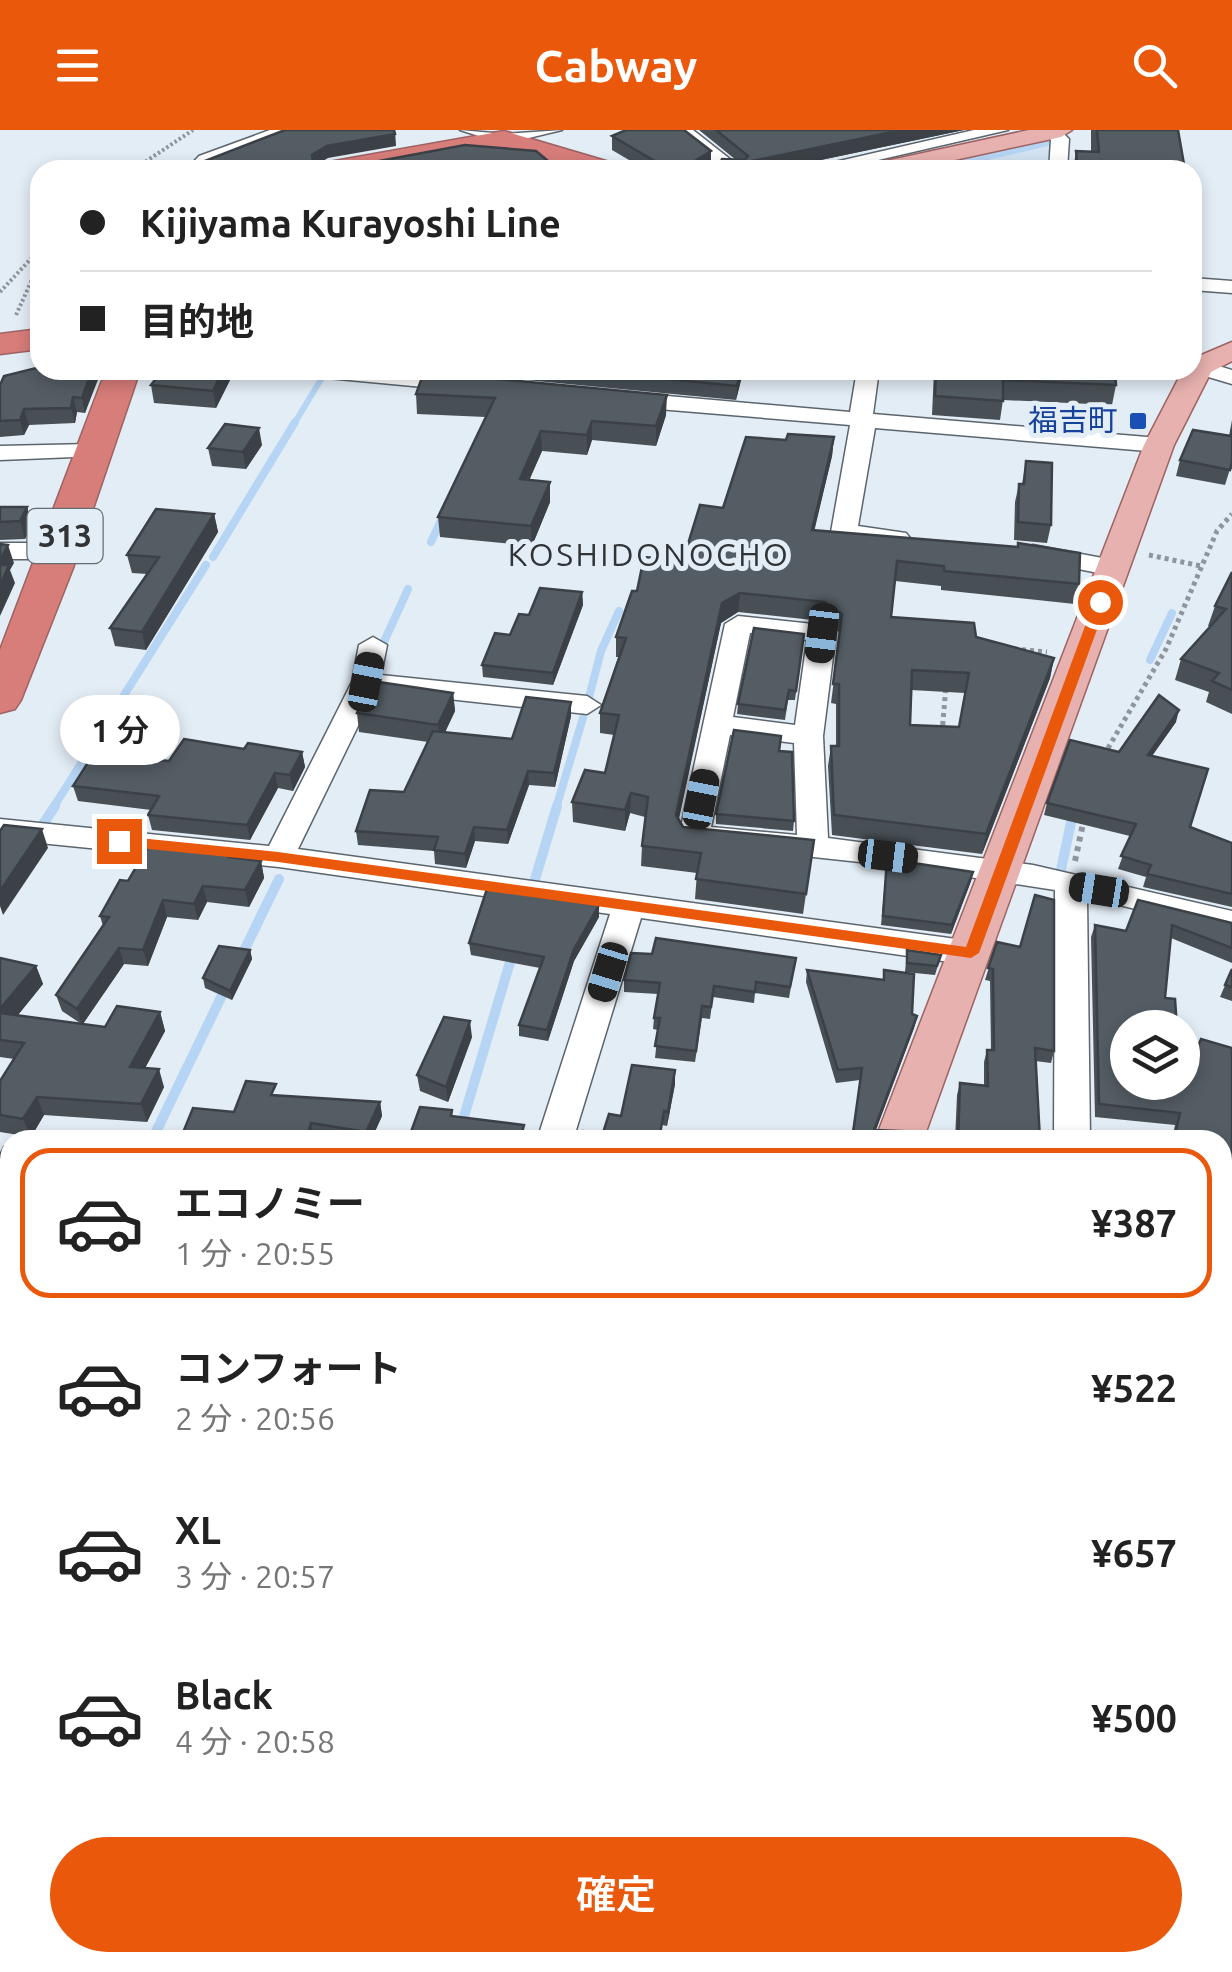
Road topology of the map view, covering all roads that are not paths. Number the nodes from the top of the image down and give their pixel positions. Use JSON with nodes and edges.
{"nodes":[{"id":1,"x":288,"y":130,"type":"edge"},
{"id":2,"x":442,"y":130,"type":"edge"},
{"id":3,"x":469,"y":130,"type":"edge"},
{"id":4,"x":554,"y":130,"type":"edge"},
{"id":5,"x":682,"y":130,"type":"edge"},
{"id":6,"x":922,"y":130,"type":"edge"},
{"id":7,"x":999,"y":130,"type":"edge"},
{"id":8,"x":1056,"y":131,"type":"edge"},
{"id":9,"x":504,"y":139,"type":"junction"},
{"id":10,"x":950,"y":147,"type":"junction"},
{"id":11,"x":419,"y":153,"type":"junction"},
{"id":12,"x":205,"y":160,"type":"edge"},
{"id":13,"x":382,"y":160,"type":"edge"},
{"id":14,"x":573,"y":160,"type":"edge"},
{"id":15,"x":722,"y":160,"type":"edge"},
{"id":16,"x":870,"y":160,"type":"edge"},
{"id":17,"x":909,"y":160,"type":"edge"},
{"id":18,"x":1059,"y":160,"type":"edge"},
{"id":19,"x":1202,"y":285,"type":"edge"},
{"id":20,"x":1232,"y":287,"type":"edge"},
{"id":21,"x":1214,"y":365,"type":"edge"},
{"id":22,"x":119,"y":380,"type":"edge"},
{"id":23,"x":423,"y":380,"type":"edge"},
{"id":24,"x":867,"y":380,"type":"edge"},
{"id":25,"x":486,"y":386,"type":"edge"},
{"id":26,"x":604,"y":398,"type":"edge"},
{"id":27,"x":862,"y":423,"type":"junction"},
{"id":28,"x":1159,"y":445,"type":"junction"},
{"id":29,"x":91,"y":452,"type":"junction"},
{"id":30,"x":0,"y":454,"type":"edge"},
{"id":31,"x":922,"y":541,"type":"edge"},
{"id":32,"x":999,"y":550,"type":"edge"},
{"id":33,"x":0,"y":551,"type":"edge"},
{"id":34,"x":60,"y":551,"type":"junction"},
{"id":35,"x":1124,"y":560,"type":"junction"},
{"id":36,"x":373,"y":644,"type":"dead end"},
{"id":37,"x":366,"y":682,"type":"junction"},
{"id":38,"x":0,"y":700,"type":"edge"},
{"id":39,"x":587,"y":704,"type":"dead end"},
{"id":40,"x":716,"y":724,"type":"junction"},
{"id":41,"x":808,"y":736,"type":"junction"},
{"id":42,"x":0,"y":829,"type":"edge"},
{"id":43,"x":813,"y":846,"type":"junction"},
{"id":44,"x":278,"y":857,"type":"junction"},
{"id":45,"x":1001,"y":870,"type":"junction"},
{"id":46,"x":1072,"y":878,"type":"junction"},
{"id":47,"x":629,"y":904,"type":"junction"},
{"id":48,"x":1232,"y":922,"type":"edge"},
{"id":49,"x":971,"y":953,"type":"junction"},
{"id":50,"x":558,"y":1130,"type":"edge"},
{"id":51,"x":904,"y":1130,"type":"edge"},
{"id":52,"x":1072,"y":1130,"type":"edge"}],
"edges":[{"from":1,"to":12,"type":"street"},
{"from":2,"to":11,"type":"highway"},
{"from":3,"to":9,"type":"street"},
{"from":4,"to":9,"type":"street"},
{"from":5,"to":15,"type":"street"},
{"from":6,"to":10,"type":"street"},
{"from":7,"to":10,"type":"street"},
{"from":8,"to":10,"type":"main road"},
{"from":8,"to":18,"type":"street"},
{"from":9,"to":11,"type":"highway"},
{"from":9,"to":14,"type":"highway"},
{"from":10,"to":16,"type":"street"},
{"from":10,"to":17,"type":"main road"},
{"from":11,"to":13,"type":"highway"},
{"from":19,"to":20,"type":"street"},
{"from":21,"to":28,"type":"main road"},
{"from":22,"to":29,"type":"highway","number":"313"},
{"from":23,"to":25,"type":"street"},
{"from":24,"to":27,"type":"street"},
{"from":26,"to":27,"type":"street"},
{"from":27,"to":28,"type":"street"},
{"from":27,"to":31,"type":"street"},
{"from":28,"to":35,"type":"main road"},
{"from":29,"to":30,"type":"street"},
{"from":29,"to":34,"type":"highway","number":"313"},
{"from":32,"to":35,"type":"street"},
{"from":33,"to":34,"type":"street"},
{"from":34,"to":38,"type":"highway","number":"313"},
{"from":35,"to":45,"type":"main road"},
{"from":36,"to":37,"type":"street"},
{"from":37,"to":39,"type":"street"},
{"from":37,"to":44,"type":"street"},
{"from":40,"to":41,"type":"street"},
{"from":40,"to":41,"type":"street"},
{"from":40,"to":43,"type":"street"},
{"from":41,"to":43,"type":"street"},
{"from":42,"to":44,"type":"street"},
{"from":43,"to":45,"type":"street"},
{"from":44,"to":47,"type":"street"},
{"from":45,"to":46,"type":"street"},
{"from":45,"to":49,"type":"main road"},
{"from":46,"to":48,"type":"street"},
{"from":46,"to":52,"type":"street"},
{"from":47,"to":49,"type":"street"},
{"from":47,"to":50,"type":"street"},
{"from":49,"to":51,"type":"main road"}]}
